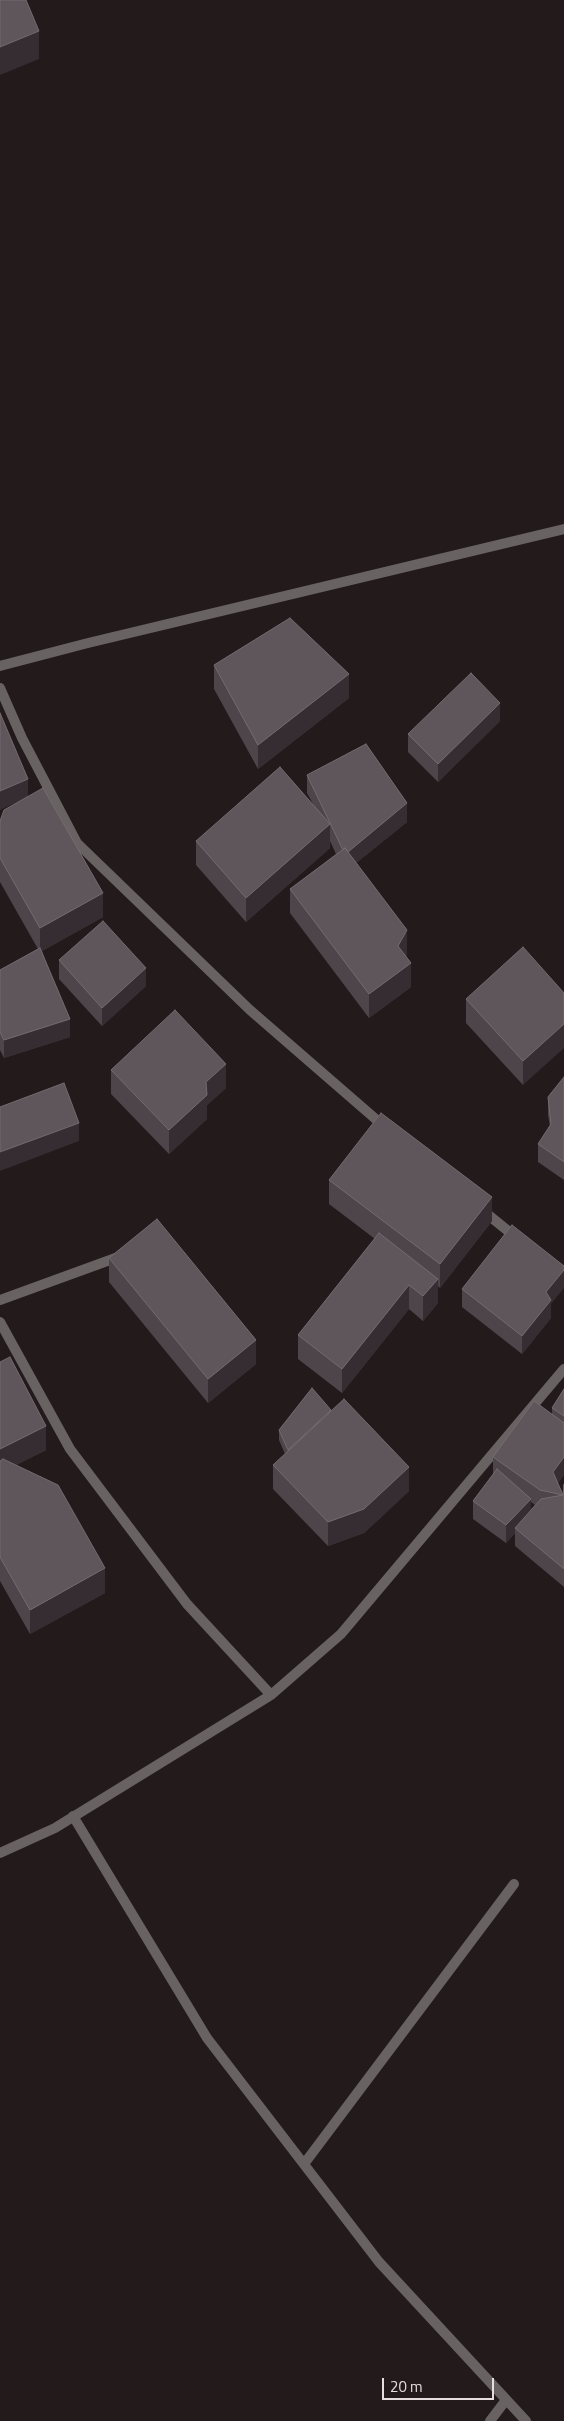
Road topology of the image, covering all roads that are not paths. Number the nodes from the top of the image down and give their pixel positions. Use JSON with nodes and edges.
{"nodes":[{"id":1,"x":564,"y":529,"type":"edge"},
{"id":2,"x":0,"y":666,"type":"edge"},
{"id":3,"x":0,"y":688,"type":"edge"},
{"id":4,"x":396,"y":1137,"type":"edge"},
{"id":5,"x":471,"y":1201,"type":"edge"},
{"id":6,"x":525,"y":1244,"type":"edge"},
{"id":7,"x":130,"y":1253,"type":"edge"},
{"id":8,"x":0,"y":1300,"type":"edge"},
{"id":9,"x":0,"y":1322,"type":"edge"},
{"id":10,"x":564,"y":1369,"type":"edge"},
{"id":11,"x":271,"y":1695,"type":"junction"},
{"id":12,"x":73,"y":1816,"type":"junction"},
{"id":13,"x":0,"y":1854,"type":"edge"},
{"id":14,"x":514,"y":1884,"type":"dead end"},
{"id":15,"x":304,"y":2164,"type":"junction"},
{"id":16,"x":506,"y":2400,"type":"junction"},
{"id":17,"x":490,"y":2421,"type":"edge"},
{"id":18,"x":526,"y":2421,"type":"edge"}],
"edges":[{"from":1,"to":2,"type":"street"},
{"from":3,"to":4,"type":"street"},
{"from":5,"to":6,"type":"street"},
{"from":7,"to":8,"type":"street"},
{"from":9,"to":11,"type":"street"},
{"from":10,"to":11,"type":"street"},
{"from":11,"to":12,"type":"street"},
{"from":12,"to":13,"type":"street"},
{"from":12,"to":15,"type":"street"},
{"from":14,"to":15,"type":"street"},
{"from":15,"to":16,"type":"street"},
{"from":16,"to":17,"type":"street"},
{"from":16,"to":18,"type":"street"}]}
